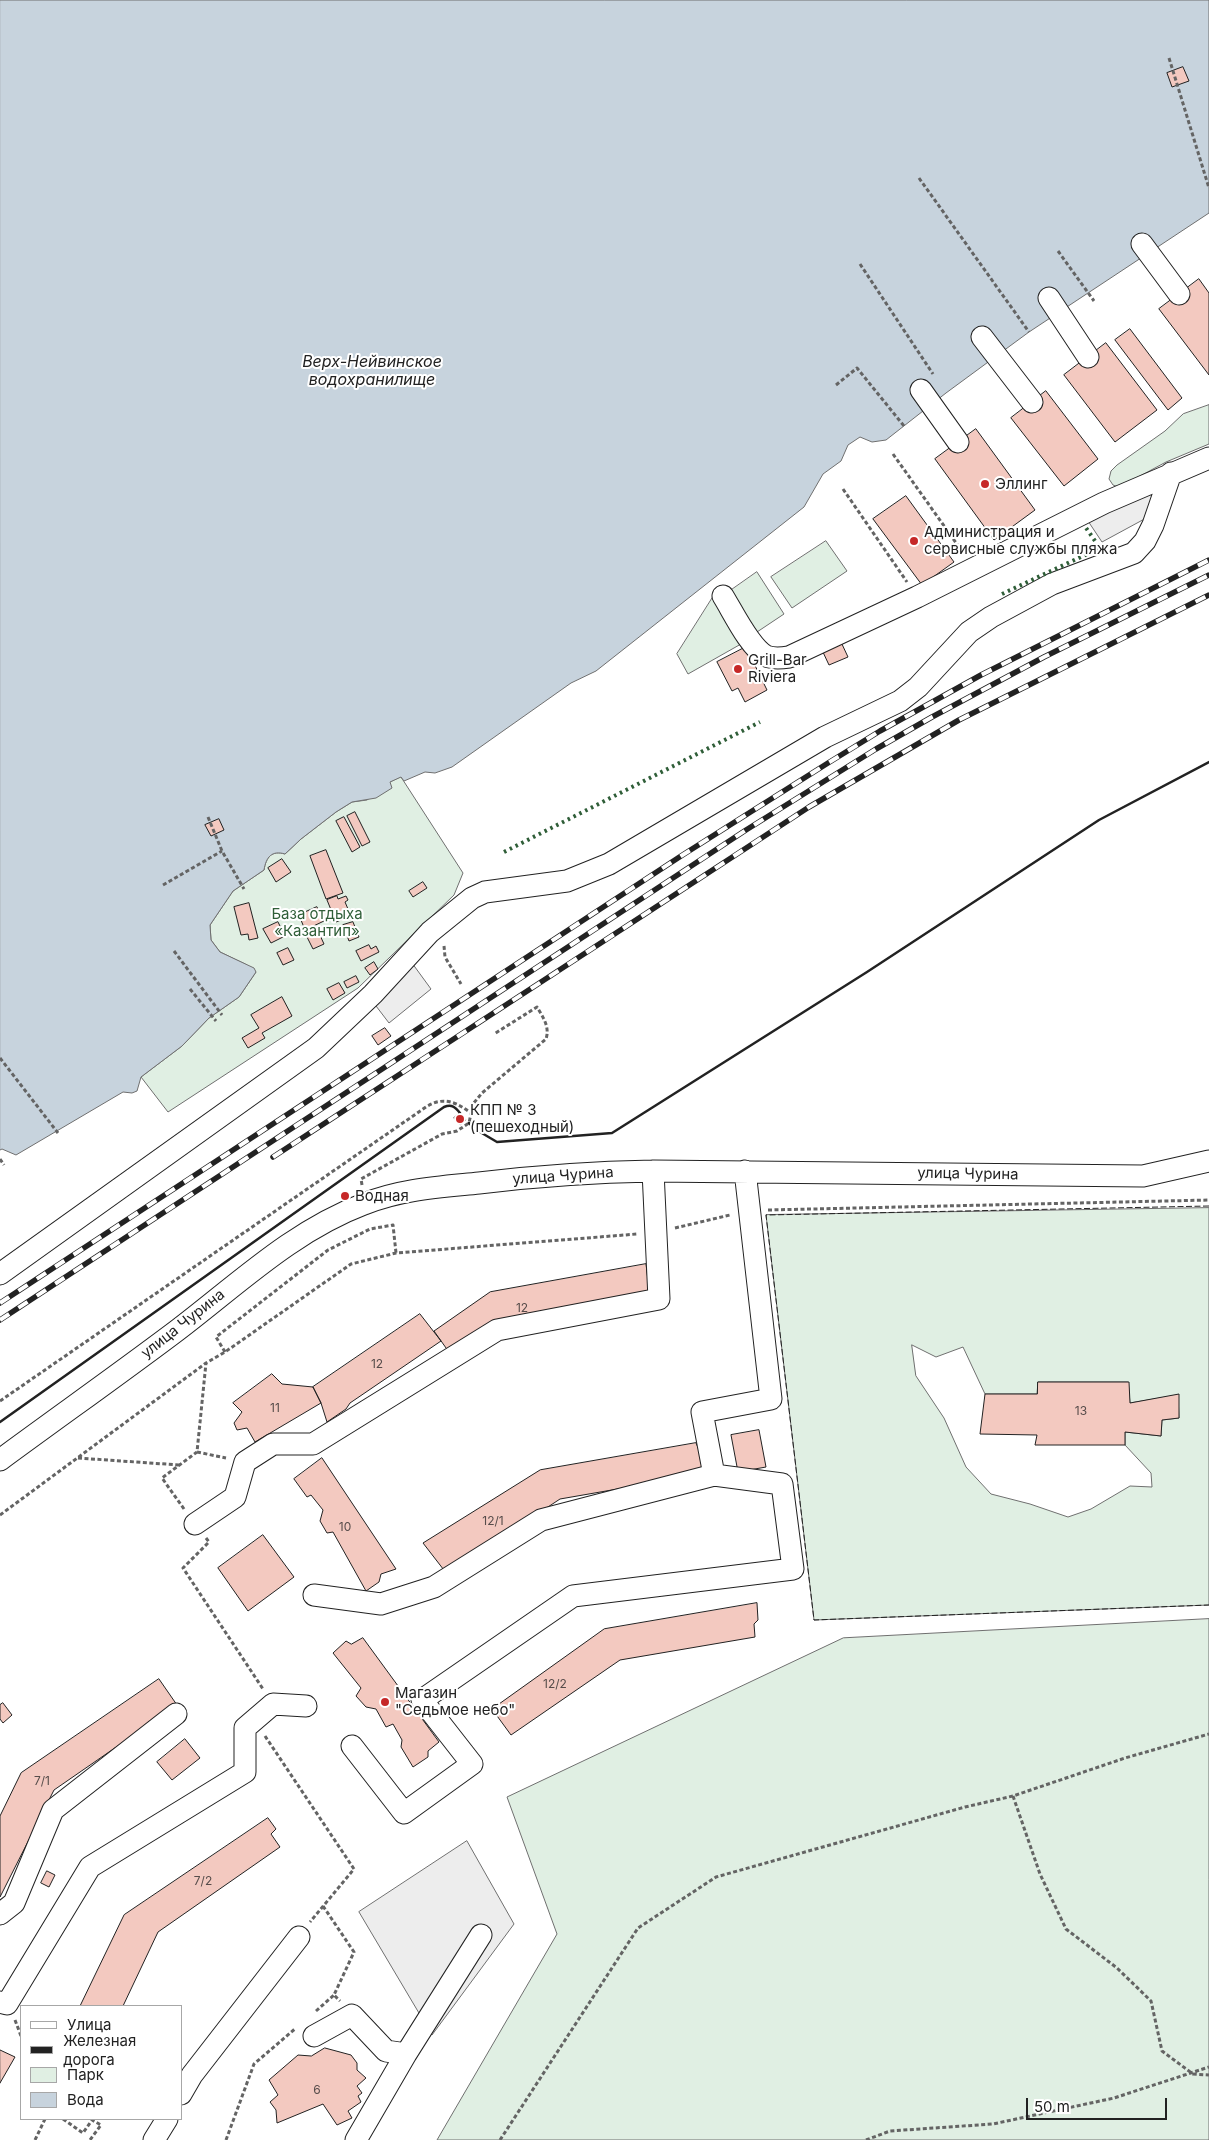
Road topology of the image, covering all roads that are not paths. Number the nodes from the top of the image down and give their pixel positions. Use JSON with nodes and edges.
{"nodes":[{"id":1,"x":1142,"y":244,"type":"dead end"},
{"id":2,"x":1179,"y":294,"type":"dead end"},
{"id":3,"x":1049,"y":298,"type":"dead end"},
{"id":4,"x":982,"y":337,"type":"dead end"},
{"id":5,"x":1088,"y":357,"type":"dead end"},
{"id":6,"x":928,"y":383,"type":"road end"},
{"id":7,"x":1032,"y":402,"type":"dead end"},
{"id":8,"x":958,"y":442,"type":"dead end"},
{"id":9,"x":1209,"y":458,"type":"edge"},
{"id":10,"x":1171,"y":473,"type":"junction"},
{"id":11,"x":723,"y":596,"type":"dead end"},
{"id":12,"x":1209,"y":1161,"type":"edge"},
{"id":13,"x":653,"y":1171,"type":"junction"},
{"id":14,"x":745,"y":1172,"type":"junction"},
{"id":15,"x":0,"y":1274,"type":"edge"},
{"id":16,"x":0,"y":1460,"type":"edge"},
{"id":17,"x":714,"y":1475,"type":"junction"},
{"id":18,"x":195,"y":1524,"type":"dead end"},
{"id":19,"x":314,"y":1595,"type":"dead end"},
{"id":20,"x":306,"y":1706,"type":"dead end"},
{"id":21,"x":176,"y":1714,"type":"dead end"},
{"id":22,"x":352,"y":1746,"type":"dead end"},
{"id":23,"x":0,"y":1914,"type":"edge"},
{"id":24,"x":481,"y":1934,"type":"dead end"},
{"id":25,"x":299,"y":1937,"type":"road end"},
{"id":26,"x":0,"y":2002,"type":"edge"},
{"id":27,"x":306,"y":2031,"type":"road end"},
{"id":28,"x":406,"y":2054,"type":"junction"},
{"id":29,"x":182,"y":2092,"type":"edge"},
{"id":30,"x":166,"y":2120,"type":"edge"},
{"id":31,"x":154,"y":2140,"type":"edge"},
{"id":32,"x":356,"y":2140,"type":"edge"}],
"edges":[{"from":1,"to":2,"type":"street"},
{"from":3,"to":5,"type":"street"},
{"from":4,"to":7,"type":"street"},
{"from":6,"to":8,"type":"street"},
{"from":9,"to":10,"type":"street"},
{"from":10,"to":11,"type":"street"},
{"from":10,"to":15,"type":"street"},
{"from":12,"to":14,"type":"street","name":"улица Чурина"},
{"from":13,"to":14,"type":"street","name":"улица Чурина"},
{"from":13,"to":16,"type":"street","name":"улица Чурина"},
{"from":13,"to":18,"type":"street"},
{"from":14,"to":17,"type":"street"},
{"from":17,"to":19,"type":"street"},
{"from":17,"to":22,"type":"street"},
{"from":20,"to":26,"type":"street"},
{"from":21,"to":23,"type":"street"},
{"from":24,"to":28,"type":"street"},
{"from":25,"to":29,"type":"street"},
{"from":27,"to":28,"type":"street"},
{"from":28,"to":32,"type":"street"},
{"from":30,"to":31,"type":"street"}]}
